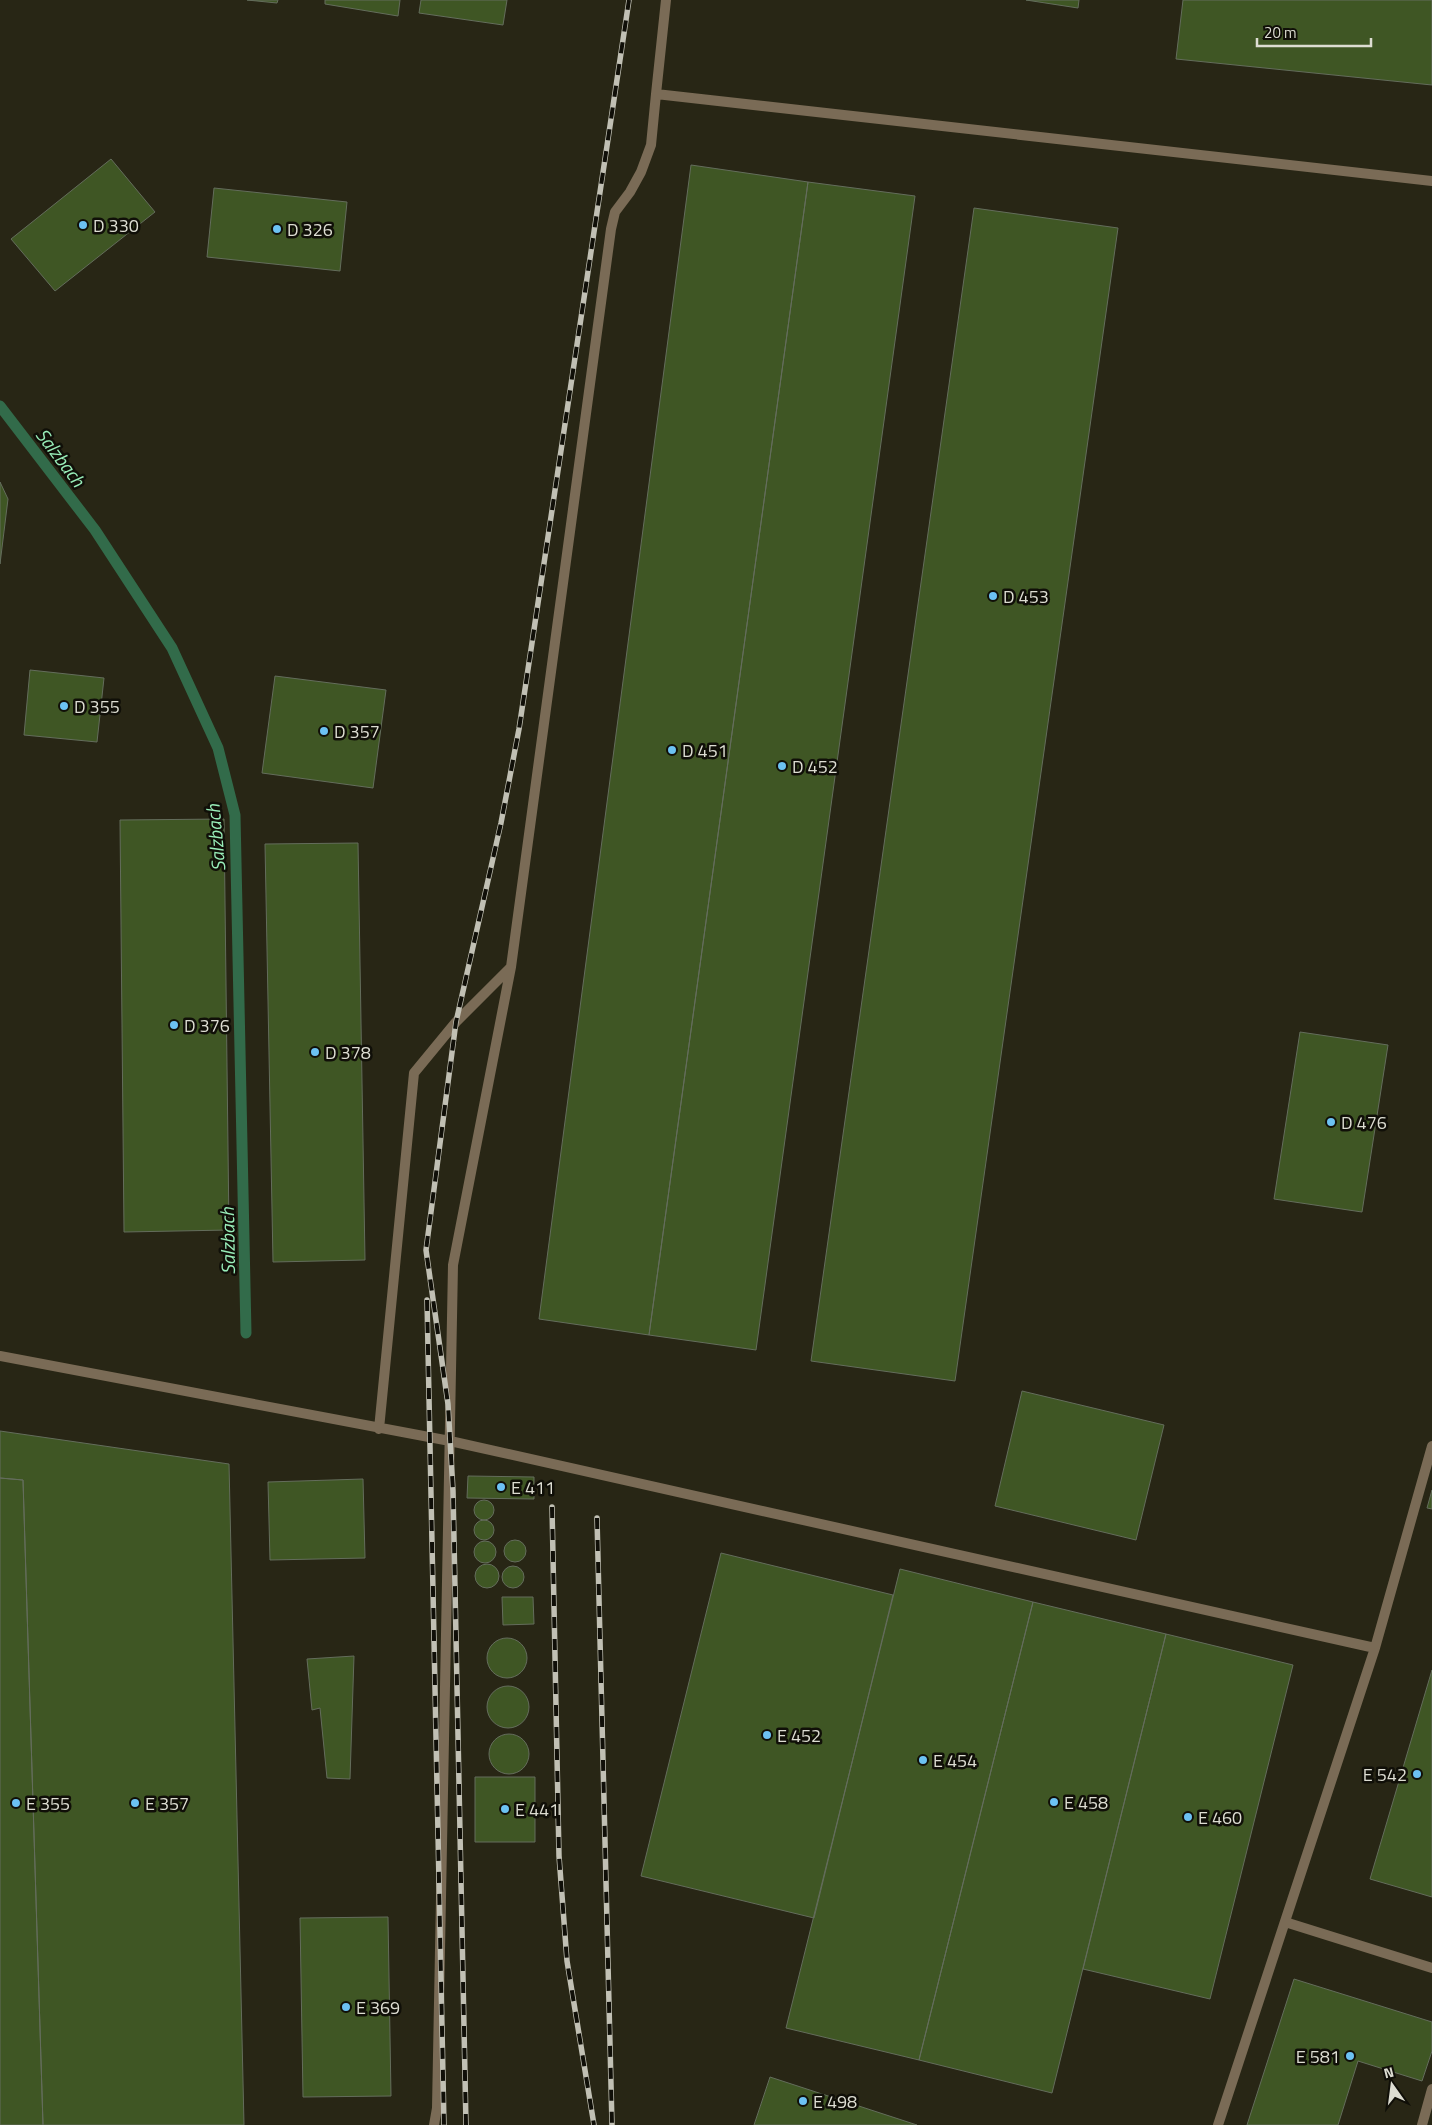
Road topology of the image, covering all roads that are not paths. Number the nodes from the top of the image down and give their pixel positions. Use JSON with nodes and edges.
{"nodes":[{"id":1,"x":666,"y":0,"type":"edge"},
{"id":2,"x":656,"y":94,"type":"junction"},
{"id":3,"x":1432,"y":181,"type":"edge"},
{"id":4,"x":511,"y":967,"type":"junction"},
{"id":5,"x":0,"y":1356,"type":"edge"},
{"id":6,"x":379,"y":1429,"type":"junction"},
{"id":7,"x":450,"y":1441,"type":"junction"},
{"id":8,"x":1432,"y":1446,"type":"edge"},
{"id":9,"x":1375,"y":1648,"type":"junction"},
{"id":10,"x":1285,"y":1922,"type":"junction"},
{"id":11,"x":1432,"y":1968,"type":"edge"},
{"id":12,"x":1432,"y":2090,"type":"edge"},
{"id":13,"x":434,"y":2125,"type":"edge"},
{"id":14,"x":1218,"y":2125,"type":"edge"},
{"id":15,"x":1422,"y":2125,"type":"edge"}],
"edges":[{"from":1,"to":2,"type":"lane"},
{"from":2,"to":3,"type":"lane"},
{"from":2,"to":4,"type":"lane"},
{"from":4,"to":6,"type":"lane"},
{"from":4,"to":7,"type":"lane"},
{"from":5,"to":6,"type":"lane"},
{"from":6,"to":7,"type":"lane"},
{"from":7,"to":9,"type":"lane"},
{"from":7,"to":13,"type":"lane"},
{"from":8,"to":9,"type":"lane"},
{"from":9,"to":10,"type":"lane"},
{"from":10,"to":11,"type":"lane"},
{"from":10,"to":14,"type":"lane"},
{"from":12,"to":15,"type":"lane"}]}
